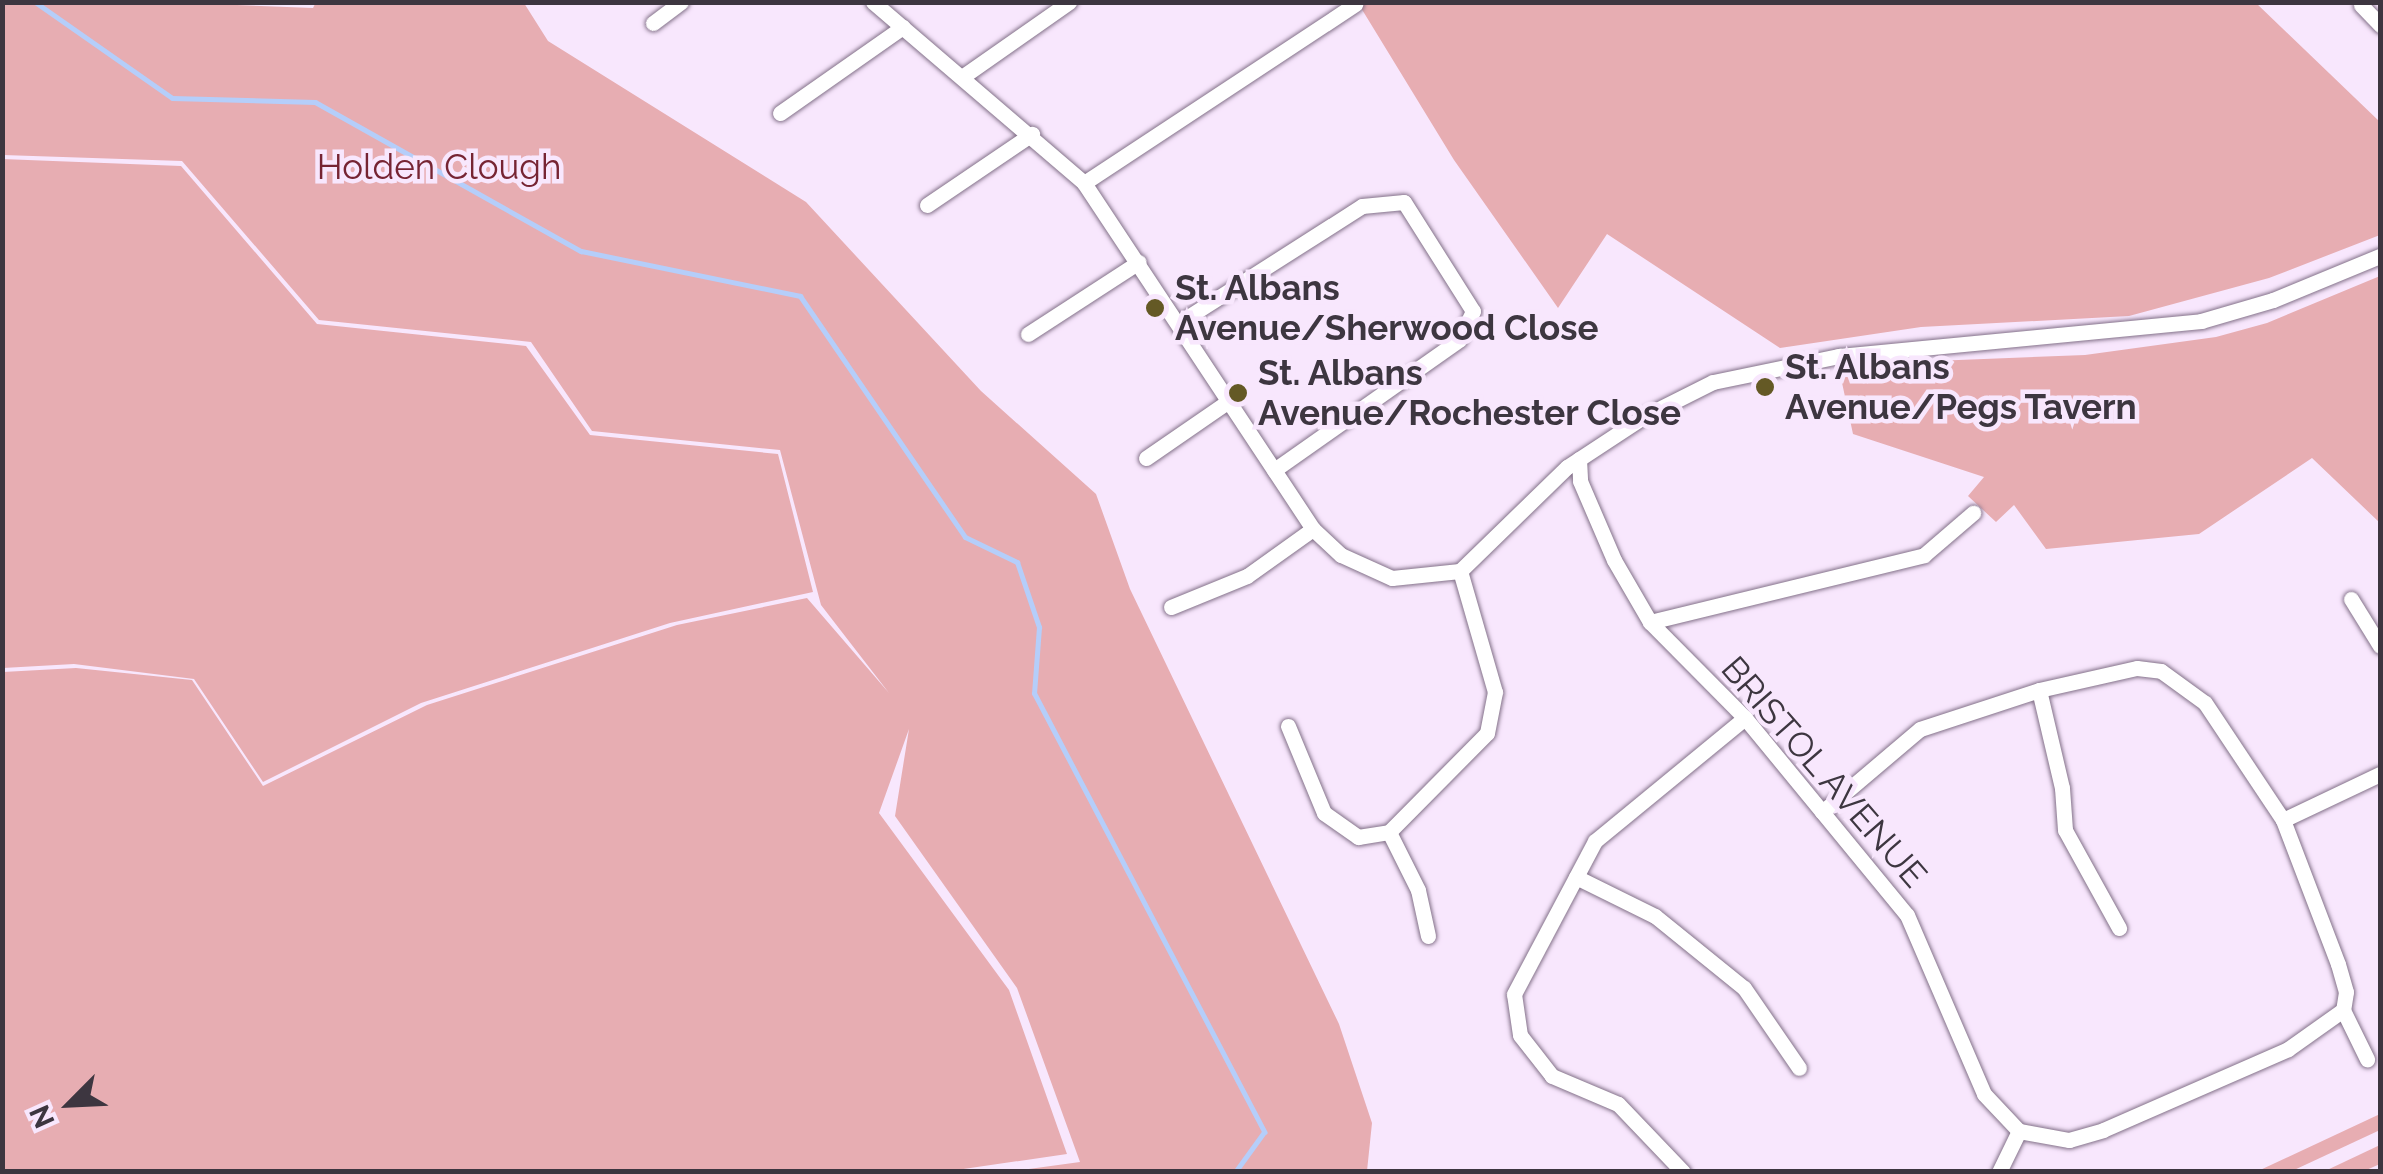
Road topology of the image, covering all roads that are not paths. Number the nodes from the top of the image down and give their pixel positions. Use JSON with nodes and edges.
{"nodes":[{"id":1,"x":681,"y":2,"type":"edge"},
{"id":2,"x":873,"y":2,"type":"edge"},
{"id":3,"x":1069,"y":2,"type":"edge"},
{"id":4,"x":1355,"y":4,"type":"edge"},
{"id":5,"x":2361,"y":5,"type":"edge"},
{"id":6,"x":652,"y":23,"type":"dead end"},
{"id":7,"x":2380,"y":25,"type":"edge"},
{"id":8,"x":903,"y":28,"type":"junction"},
{"id":9,"x":962,"y":76,"type":"junction"},
{"id":10,"x":780,"y":112,"type":"dead end"},
{"id":11,"x":1032,"y":134,"type":"junction"},
{"id":12,"x":1084,"y":183,"type":"junction"},
{"id":13,"x":927,"y":205,"type":"dead end"},
{"id":14,"x":2380,"y":256,"type":"edge"},
{"id":15,"x":1139,"y":262,"type":"junction"},
{"id":16,"x":1180,"y":322,"type":"junction"},
{"id":17,"x":1028,"y":334,"type":"dead end"},
{"id":18,"x":1230,"y":400,"type":"junction"},
{"id":19,"x":1146,"y":458,"type":"dead end"},
{"id":20,"x":1579,"y":459,"type":"junction"},
{"id":21,"x":1274,"y":470,"type":"junction"},
{"id":22,"x":1974,"y":513,"type":"dead end"},
{"id":23,"x":1313,"y":529,"type":"junction"},
{"id":24,"x":1460,"y":572,"type":"junction"},
{"id":25,"x":2351,"y":599,"type":"dead end"},
{"id":26,"x":1172,"y":607,"type":"dead end"},
{"id":27,"x":1650,"y":622,"type":"junction"},
{"id":28,"x":2380,"y":646,"type":"edge"},
{"id":29,"x":2039,"y":690,"type":"junction"},
{"id":30,"x":1744,"y":718,"type":"junction"},
{"id":31,"x":1288,"y":726,"type":"dead end"},
{"id":32,"x":2380,"y":774,"type":"edge"},
{"id":33,"x":1822,"y":812,"type":"junction"},
{"id":34,"x":2283,"y":820,"type":"junction"},
{"id":35,"x":1389,"y":832,"type":"junction"},
{"id":36,"x":1576,"y":877,"type":"junction"},
{"id":37,"x":2119,"y":928,"type":"dead end"},
{"id":38,"x":1428,"y":936,"type":"dead end"},
{"id":39,"x":2343,"y":1010,"type":"junction"},
{"id":40,"x":2367,"y":1059,"type":"dead end"},
{"id":41,"x":1799,"y":1068,"type":"dead end"},
{"id":42,"x":2019,"y":1132,"type":"junction"},
{"id":43,"x":1684,"y":1172,"type":"edge"},
{"id":44,"x":1998,"y":1172,"type":"edge"}],
"edges":[{"from":1,"to":6,"type":"street"},
{"from":2,"to":8,"type":"street"},
{"from":3,"to":9,"type":"street"},
{"from":4,"to":12,"type":"street"},
{"from":5,"to":7,"type":"street"},
{"from":8,"to":9,"type":"street"},
{"from":8,"to":10,"type":"street"},
{"from":9,"to":11,"type":"street"},
{"from":11,"to":12,"type":"street"},
{"from":11,"to":13,"type":"street"},
{"from":12,"to":15,"type":"street"},
{"from":14,"to":20,"type":"street"},
{"from":15,"to":16,"type":"street"},
{"from":15,"to":17,"type":"street"},
{"from":16,"to":18,"type":"street"},
{"from":16,"to":21,"type":"street"},
{"from":18,"to":19,"type":"street"},
{"from":18,"to":21,"type":"street"},
{"from":20,"to":24,"type":"street"},
{"from":20,"to":27,"type":"street","name":"BRISTOL AVENUE"},
{"from":21,"to":23,"type":"street"},
{"from":22,"to":27,"type":"street"},
{"from":23,"to":24,"type":"street"},
{"from":23,"to":26,"type":"street"},
{"from":24,"to":35,"type":"street"},
{"from":25,"to":28,"type":"street"},
{"from":27,"to":30,"type":"street","name":"BRISTOL AVENUE"},
{"from":29,"to":33,"type":"street"},
{"from":29,"to":34,"type":"street"},
{"from":29,"to":37,"type":"street"},
{"from":30,"to":33,"type":"street","name":"BRISTOL AVENUE"},
{"from":30,"to":36,"type":"street"},
{"from":31,"to":35,"type":"street"},
{"from":32,"to":34,"type":"street"},
{"from":33,"to":42,"type":"street","name":"BRISTOL AVENUE"},
{"from":34,"to":39,"type":"street"},
{"from":35,"to":38,"type":"street"},
{"from":36,"to":41,"type":"street"},
{"from":36,"to":43,"type":"street"},
{"from":39,"to":40,"type":"street"},
{"from":39,"to":42,"type":"street"},
{"from":42,"to":44,"type":"street"}]}
